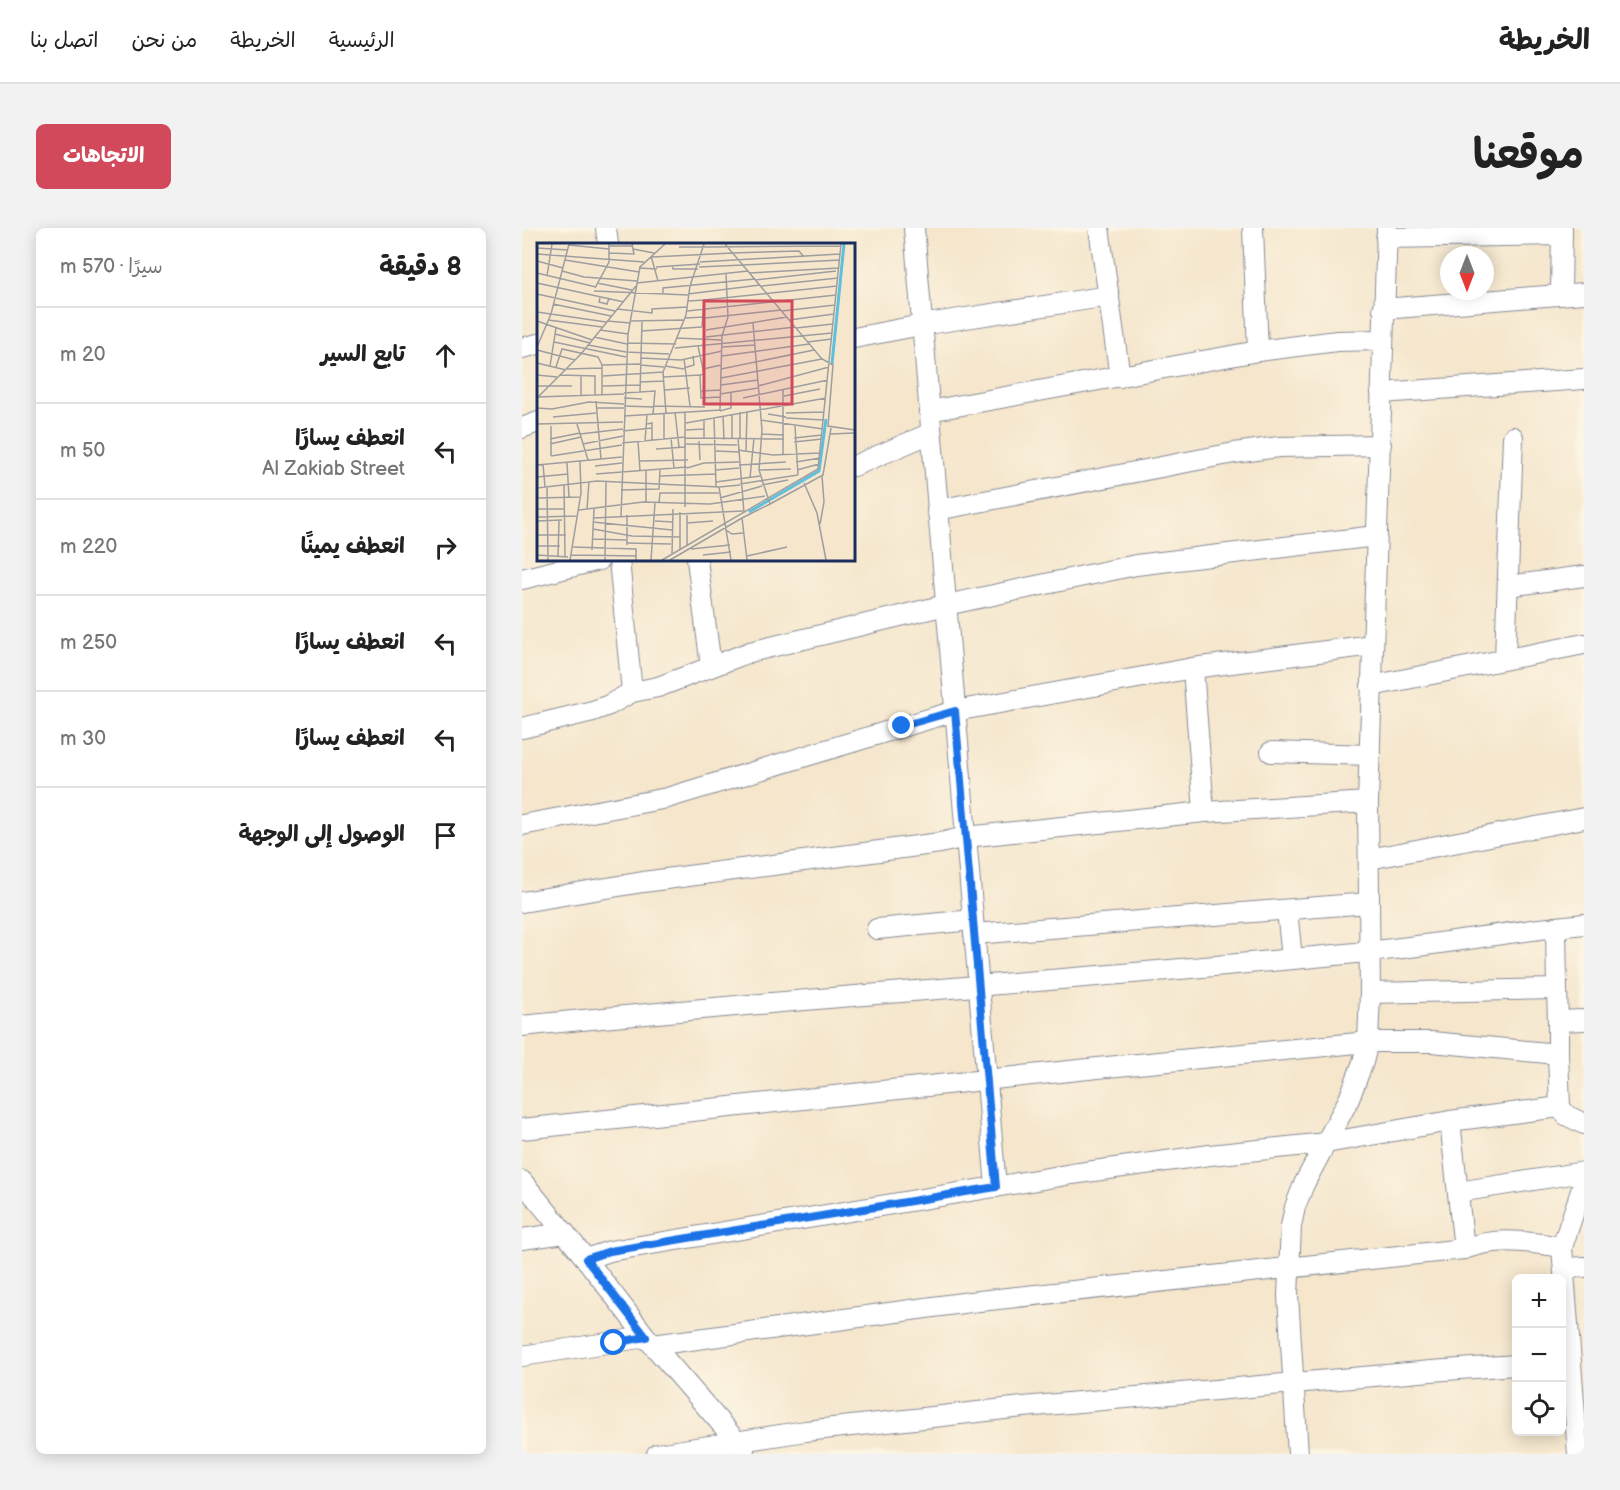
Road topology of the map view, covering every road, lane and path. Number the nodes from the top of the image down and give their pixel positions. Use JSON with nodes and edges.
{"nodes":[{"id":1,"x":606,"y":228,"type":"edge"},
{"id":2,"x":914,"y":228,"type":"edge"},
{"id":3,"x":1099,"y":228,"type":"edge"},
{"id":4,"x":1253,"y":228,"type":"edge"},
{"id":5,"x":1562,"y":231,"type":"edge"},
{"id":6,"x":1386,"y":233,"type":"edge"},
{"id":7,"x":608,"y":243,"type":"edge"},
{"id":8,"x":1584,"y":293,"type":"edge"},
{"id":9,"x":1561,"y":295,"type":"junction"},
{"id":10,"x":1108,"y":296,"type":"junction"},
{"id":11,"x":1383,"y":309,"type":"junction"},
{"id":12,"x":921,"y":325,"type":"junction"},
{"id":13,"x":855,"y":338,"type":"edge"},
{"id":14,"x":1382,"y":340,"type":"junction"},
{"id":15,"x":537,"y":344,"type":"edge"},
{"id":16,"x":522,"y":348,"type":"edge"},
{"id":17,"x":1258,"y":351,"type":"junction"},
{"id":18,"x":1120,"y":377,"type":"junction"},
{"id":19,"x":1584,"y":379,"type":"edge"},
{"id":20,"x":1381,"y":393,"type":"junction"},
{"id":21,"x":929,"y":411,"type":"junction"},
{"id":22,"x":537,"y":422,"type":"edge"},
{"id":23,"x":522,"y":428,"type":"edge"},
{"id":24,"x":931,"y":433,"type":"junction"},
{"id":25,"x":1513,"y":437,"type":"dead end"},
{"id":26,"x":1381,"y":445,"type":"junction"},
{"id":27,"x":855,"y":466,"type":"edge"},
{"id":28,"x":937,"y":510,"type":"junction"},
{"id":29,"x":1376,"y":536,"type":"junction"},
{"id":30,"x":595,"y":561,"type":"edge"},
{"id":31,"x":619,"y":561,"type":"edge"},
{"id":32,"x":697,"y":561,"type":"edge"},
{"id":33,"x":1584,"y":576,"type":"edge"},
{"id":34,"x":522,"y":579,"type":"edge"},
{"id":35,"x":1508,"y":586,"type":"junction"},
{"id":36,"x":946,"y":605,"type":"junction"},
{"id":37,"x":1584,"y":644,"type":"edge"},
{"id":38,"x":1373,"y":645,"type":"junction"},
{"id":39,"x":1505,"y":659,"type":"junction"},
{"id":40,"x":711,"y":666,"type":"junction"},
{"id":41,"x":1193,"y":668,"type":"junction"},
{"id":42,"x":1371,"y":686,"type":"junction"},
{"id":43,"x":632,"y":693,"type":"junction"},
{"id":44,"x":955,"y":711,"type":"junction"},
{"id":45,"x":522,"y":728,"type":"edge"},
{"id":46,"x":1271,"y":752,"type":"dead end"},
{"id":47,"x":1370,"y":755,"type":"junction"},
{"id":48,"x":1368,"y":802,"type":"junction"},
{"id":49,"x":1204,"y":812,"type":"junction"},
{"id":50,"x":1584,"y":819,"type":"edge"},
{"id":51,"x":522,"y":825,"type":"edge"},
{"id":52,"x":966,"y":837,"type":"junction"},
{"id":53,"x":1369,"y":859,"type":"junction"},
{"id":54,"x":522,"y":902,"type":"edge"},
{"id":55,"x":1369,"y":903,"type":"junction"},
{"id":56,"x":1287,"y":910,"type":"junction"},
{"id":57,"x":1584,"y":924,"type":"edge"},
{"id":58,"x":974,"y":927,"type":"junction"},
{"id":59,"x":1556,"y":927,"type":"junction"},
{"id":60,"x":877,"y":929,"type":"dead end"},
{"id":61,"x":1369,"y":952,"type":"junction"},
{"id":62,"x":1292,"y":959,"type":"junction"},
{"id":63,"x":979,"y":987,"type":"junction"},
{"id":64,"x":1557,"y":989,"type":"junction"},
{"id":65,"x":1370,"y":993,"type":"junction"},
{"id":66,"x":1584,"y":1020,"type":"edge"},
{"id":67,"x":1558,"y":1021,"type":"junction"},
{"id":68,"x":522,"y":1026,"type":"edge"},
{"id":69,"x":1368,"y":1042,"type":"junction"},
{"id":70,"x":1558,"y":1054,"type":"junction"},
{"id":71,"x":987,"y":1080,"type":"junction"},
{"id":72,"x":1574,"y":1116,"type":"edge"},
{"id":73,"x":1450,"y":1121,"type":"junction"},
{"id":74,"x":522,"y":1129,"type":"edge"},
{"id":75,"x":1326,"y":1143,"type":"junction"},
{"id":76,"x":1584,"y":1172,"type":"edge"},
{"id":77,"x":522,"y":1181,"type":"edge"},
{"id":78,"x":1584,"y":1182,"type":"edge"},
{"id":79,"x":996,"y":1187,"type":"junction"},
{"id":80,"x":1458,"y":1192,"type":"junction"},
{"id":81,"x":565,"y":1233,"type":"junction"},
{"id":82,"x":522,"y":1239,"type":"edge"},
{"id":83,"x":1562,"y":1247,"type":"junction"},
{"id":84,"x":1464,"y":1248,"type":"junction"},
{"id":85,"x":586,"y":1259,"type":"junction"},
{"id":86,"x":1584,"y":1267,"type":"edge"},
{"id":87,"x":1288,"y":1268,"type":"junction"},
{"id":88,"x":1564,"y":1268,"type":"junction"},
{"id":89,"x":650,"y":1341,"type":"junction"},
{"id":90,"x":522,"y":1356,"type":"edge"},
{"id":91,"x":1572,"y":1363,"type":"edge"},
{"id":92,"x":1512,"y":1365,"type":"edge"},
{"id":93,"x":1293,"y":1383,"type":"junction"},
{"id":94,"x":742,"y":1448,"type":"edge"},
{"id":95,"x":657,"y":1454,"type":"edge"},
{"id":96,"x":1298,"y":1454,"type":"edge"},
{"id":97,"x":1578,"y":1454,"type":"edge"}],
"edges":[{"from":1,"to":7,"type":"street"},
{"from":2,"to":12,"type":"street"},
{"from":3,"to":10,"type":"street"},
{"from":4,"to":17,"type":"street"},
{"from":5,"to":6,"type":"street"},
{"from":5,"to":9,"type":"street"},
{"from":6,"to":11,"type":"street"},
{"from":8,"to":9,"type":"street"},
{"from":9,"to":11,"type":"street"},
{"from":10,"to":12,"type":"street"},
{"from":10,"to":18,"type":"street"},
{"from":11,"to":14,"type":"street"},
{"from":12,"to":13,"type":"street"},
{"from":12,"to":21,"type":"street"},
{"from":14,"to":17,"type":"street"},
{"from":14,"to":20,"type":"street"},
{"from":15,"to":16,"type":"street"},
{"from":17,"to":18,"type":"street"},
{"from":18,"to":21,"type":"street"},
{"from":19,"to":20,"type":"street"},
{"from":20,"to":26,"type":"street"},
{"from":21,"to":24,"type":"street"},
{"from":22,"to":23,"type":"street"},
{"from":24,"to":27,"type":"street"},
{"from":24,"to":28,"type":"street"},
{"from":25,"to":35,"type":"street"},
{"from":26,"to":28,"type":"street"},
{"from":26,"to":29,"type":"street"},
{"from":28,"to":36,"type":"street"},
{"from":29,"to":36,"type":"street"},
{"from":29,"to":38,"type":"street"},
{"from":30,"to":34,"type":"street"},
{"from":31,"to":43,"type":"street"},
{"from":32,"to":40,"type":"street"},
{"from":33,"to":35,"type":"street"},
{"from":35,"to":39,"type":"street"},
{"from":36,"to":40,"type":"street"},
{"from":36,"to":44,"type":"street"},
{"from":37,"to":39,"type":"street"},
{"from":38,"to":41,"type":"street"},
{"from":38,"to":42,"type":"street"},
{"from":39,"to":42,"type":"street"},
{"from":40,"to":43,"type":"street"},
{"from":41,"to":44,"type":"street"},
{"from":41,"to":49,"type":"street"},
{"from":42,"to":47,"type":"street"},
{"from":43,"to":45,"type":"street"},
{"from":44,"to":51,"type":"street"},
{"from":44,"to":52,"type":"street"},
{"from":46,"to":47,"type":"street"},
{"from":47,"to":48,"type":"street"},
{"from":48,"to":49,"type":"street"},
{"from":48,"to":53,"type":"street"},
{"from":49,"to":52,"type":"street"},
{"from":50,"to":53,"type":"street"},
{"from":52,"to":54,"type":"street"},
{"from":52,"to":58,"type":"street"},
{"from":53,"to":55,"type":"street"},
{"from":55,"to":56,"type":"street"},
{"from":55,"to":61,"type":"street"},
{"from":56,"to":58,"type":"street"},
{"from":56,"to":62,"type":"street"},
{"from":57,"to":59,"type":"street"},
{"from":58,"to":60,"type":"street"},
{"from":58,"to":63,"type":"street"},
{"from":59,"to":61,"type":"street"},
{"from":59,"to":64,"type":"street"},
{"from":61,"to":62,"type":"street"},
{"from":61,"to":65,"type":"street"},
{"from":62,"to":63,"type":"street"},
{"from":63,"to":68,"type":"street"},
{"from":63,"to":71,"type":"street"},
{"from":64,"to":65,"type":"street"},
{"from":64,"to":67,"type":"street"},
{"from":65,"to":69,"type":"street"},
{"from":66,"to":67,"type":"street"},
{"from":67,"to":70,"type":"street"},
{"from":69,"to":70,"type":"street"},
{"from":69,"to":71,"type":"street"},
{"from":69,"to":75,"type":"street"},
{"from":70,"to":72,"type":"street"},
{"from":71,"to":74,"type":"street"},
{"from":71,"to":79,"type":"street"},
{"from":72,"to":73,"type":"street"},
{"from":73,"to":75,"type":"street"},
{"from":73,"to":80,"type":"street"},
{"from":75,"to":79,"type":"street"},
{"from":75,"to":87,"type":"street"},
{"from":76,"to":80,"type":"street"},
{"from":77,"to":81,"type":"street"},
{"from":78,"to":83,"type":"street"},
{"from":79,"to":85,"type":"street"},
{"from":80,"to":84,"type":"street"},
{"from":81,"to":82,"type":"street"},
{"from":81,"to":85,"type":"street"},
{"from":83,"to":84,"type":"street"},
{"from":83,"to":88,"type":"street"},
{"from":84,"to":87,"type":"street"},
{"from":85,"to":89,"type":"street"},
{"from":86,"to":88,"type":"street"},
{"from":87,"to":89,"type":"street"},
{"from":87,"to":93,"type":"street"},
{"from":88,"to":91,"type":"street"},
{"from":89,"to":90,"type":"street"},
{"from":89,"to":94,"type":"street"},
{"from":91,"to":97,"type":"street"},
{"from":92,"to":93,"type":"street"},
{"from":93,"to":94,"type":"street"},
{"from":93,"to":96,"type":"street"},
{"from":94,"to":95,"type":"street"}]}
